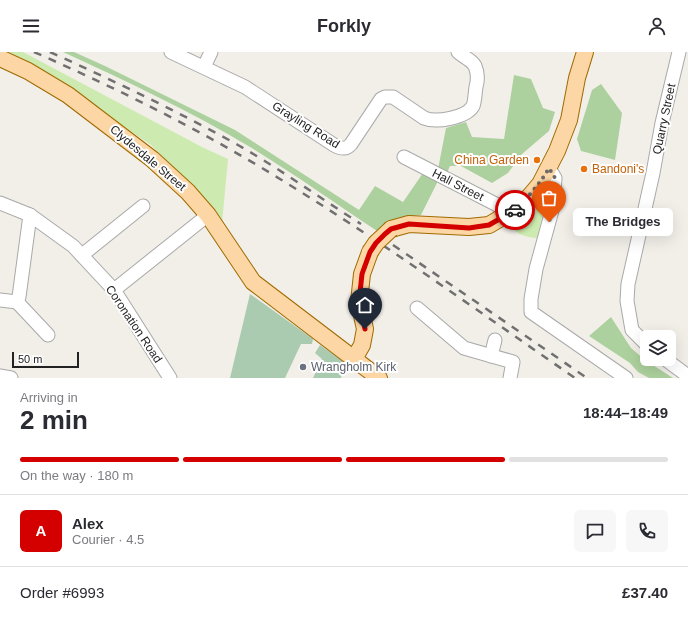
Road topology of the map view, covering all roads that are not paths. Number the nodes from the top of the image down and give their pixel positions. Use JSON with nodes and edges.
{"nodes":[{"id":1,"x":171,"y":52,"type":"edge"},
{"id":2,"x":211,"y":52,"type":"edge"},
{"id":3,"x":458,"y":52,"type":"edge"},
{"id":4,"x":585,"y":52,"type":"edge"},
{"id":5,"x":679,"y":52,"type":"edge"},
{"id":6,"x":0,"y":58,"type":"edge"},
{"id":7,"x":204,"y":67,"type":"junction"},
{"id":8,"x":404,"y":157,"type":"dead end"},
{"id":9,"x":549,"y":168,"type":"junction"},
{"id":10,"x":0,"y":203,"type":"edge"},
{"id":11,"x":143,"y":206,"type":"dead end"},
{"id":12,"x":511,"y":212,"type":"junction"},
{"id":13,"x":30,"y":215,"type":"junction"},
{"id":14,"x":208,"y":215,"type":"junction"},
{"id":15,"x":82,"y":255,"type":"junction"},
{"id":16,"x":114,"y":290,"type":"junction"},
{"id":17,"x":0,"y":300,"type":"edge"},
{"id":18,"x":17,"y":302,"type":"junction"},
{"id":19,"x":417,"y":308,"type":"dead end"},
{"id":20,"x":48,"y":335,"type":"dead end"},
{"id":21,"x":640,"y":338,"type":"edge"},
{"id":22,"x":495,"y":340,"type":"dead end"},
{"id":23,"x":491,"y":356,"type":"junction"},
{"id":24,"x":354,"y":359,"type":"junction"},
{"id":25,"x":674,"y":366,"type":"edge"},
{"id":26,"x":0,"y":376,"type":"edge"},
{"id":27,"x":688,"y":376,"type":"edge"},
{"id":28,"x":10,"y":378,"type":"edge"},
{"id":29,"x":170,"y":378,"type":"edge"},
{"id":30,"x":380,"y":378,"type":"edge"},
{"id":31,"x":510,"y":378,"type":"edge"},
{"id":32,"x":626,"y":378,"type":"edge"}],
"edges":[{"from":1,"to":7,"type":"street","name":"Grayling Road"},
{"from":2,"to":7,"type":"street"},
{"from":3,"to":7,"type":"street","name":"Grayling Road"},
{"from":4,"to":9,"type":"main road"},
{"from":5,"to":21,"type":"street","name":"Quarry Street"},
{"from":6,"to":14,"type":"main road","name":"Clydesdale Street"},
{"from":8,"to":12,"type":"street","name":"Hall Street"},
{"from":9,"to":12,"type":"main road"},
{"from":9,"to":32,"type":"street"},
{"from":10,"to":13,"type":"street","name":"Coronation Road"},
{"from":11,"to":15,"type":"street"},
{"from":12,"to":24,"type":"main road","bridge":true},
{"from":13,"to":15,"type":"street","name":"Coronation Road"},
{"from":13,"to":18,"type":"street"},
{"from":14,"to":16,"type":"street"},
{"from":14,"to":24,"type":"main road","name":"Clydesdale Street"},
{"from":15,"to":16,"type":"street","name":"Coronation Road"},
{"from":16,"to":29,"type":"street","name":"Coronation Road"},
{"from":17,"to":18,"type":"street"},
{"from":18,"to":20,"type":"street"},
{"from":19,"to":23,"type":"street"},
{"from":22,"to":23,"type":"street"},
{"from":23,"to":31,"type":"street"},
{"from":24,"to":30,"type":"main road","name":"Clydesdale Street"},
{"from":25,"to":27,"type":"street"},
{"from":26,"to":28,"type":"street"}]}
